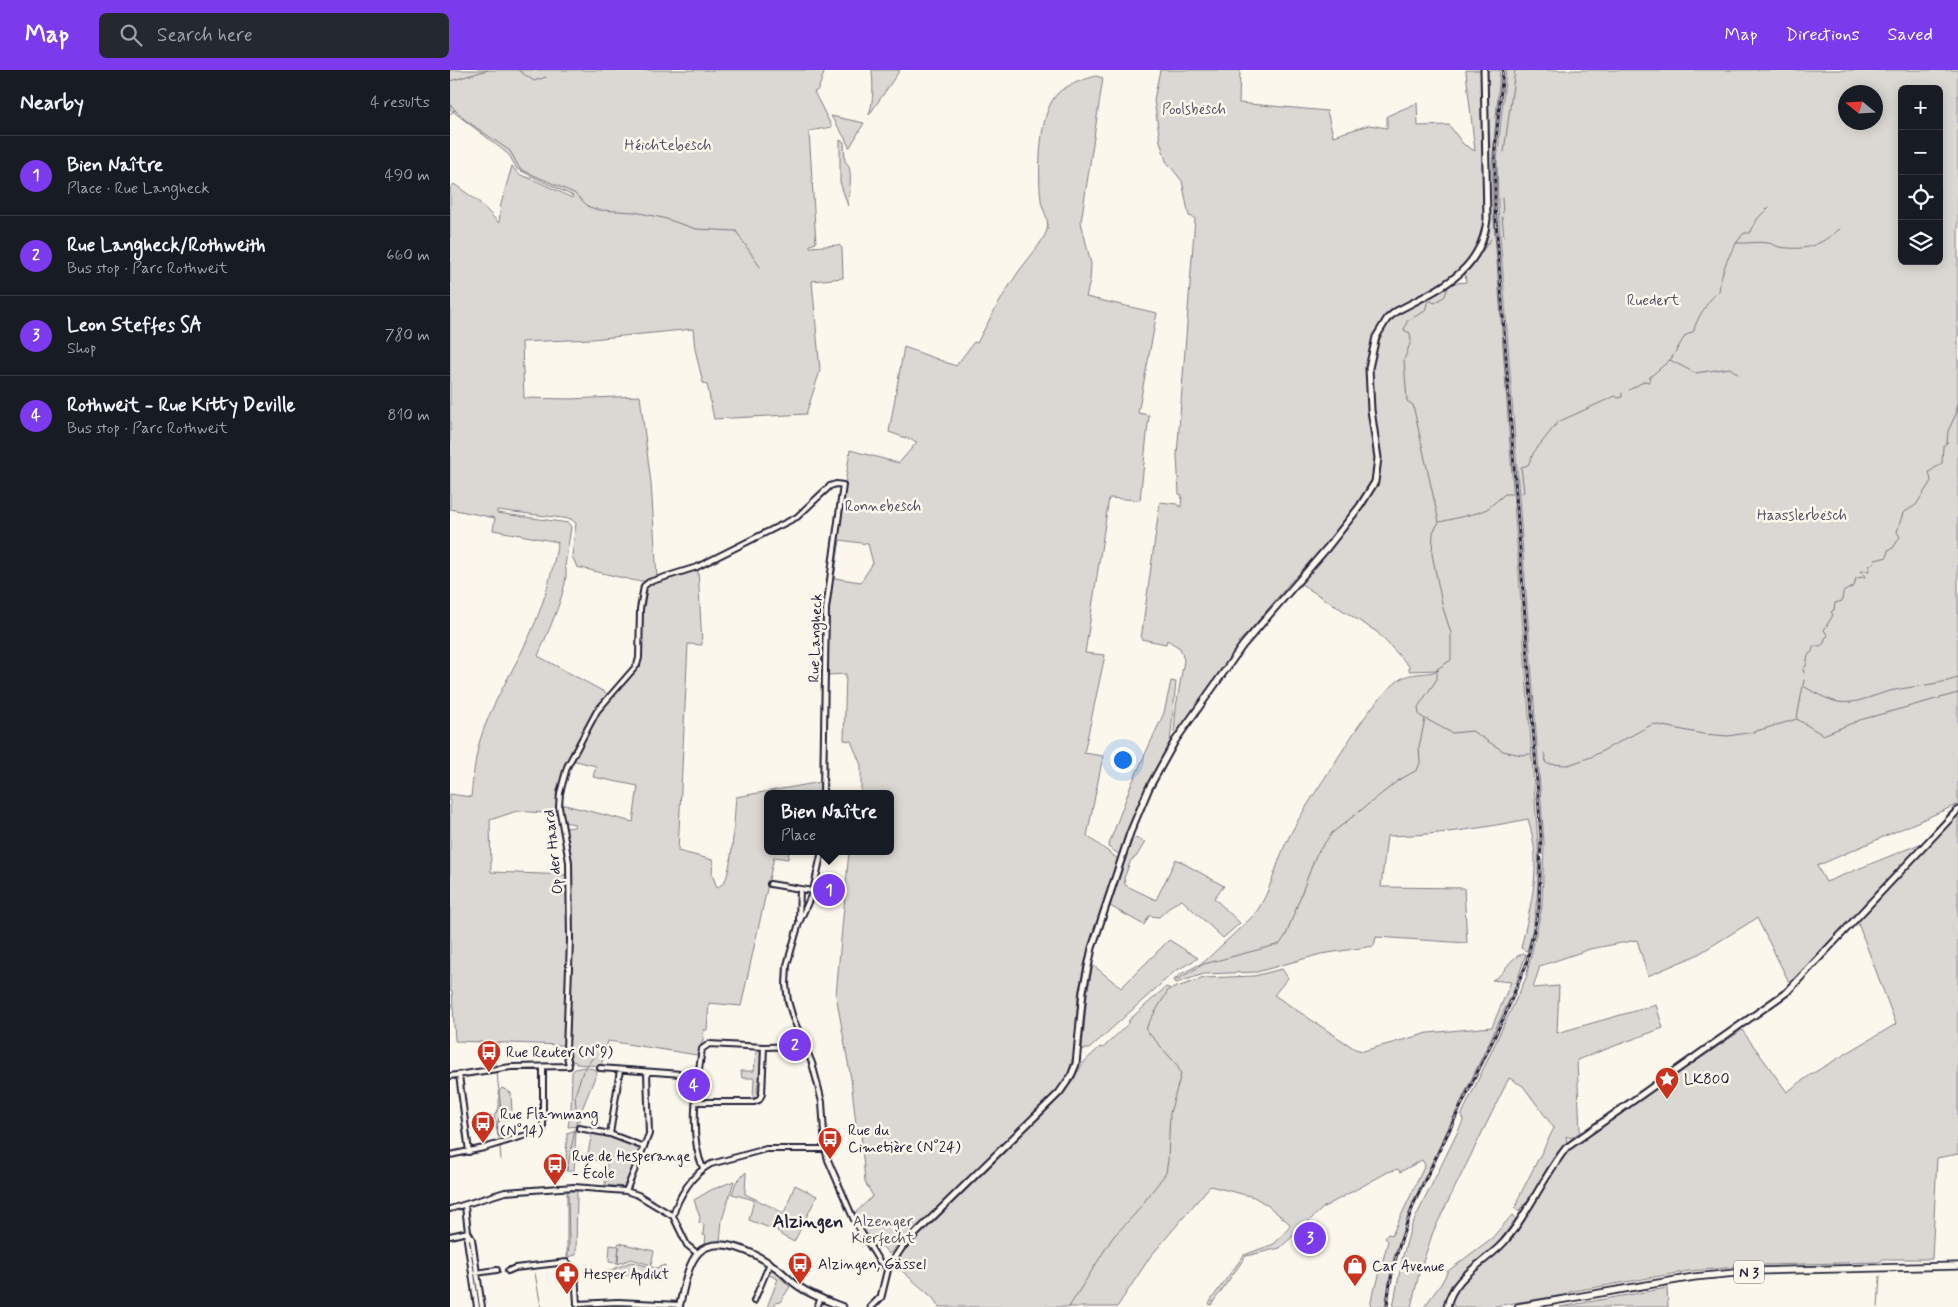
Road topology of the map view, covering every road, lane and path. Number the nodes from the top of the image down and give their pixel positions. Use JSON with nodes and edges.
{"nodes":[{"id":1,"x":1484,"y":70,"type":"edge"},
{"id":2,"x":842,"y":485,"type":"joint"},
{"id":3,"x":823,"y":790,"type":"edge"},
{"id":4,"x":1958,"y":810,"type":"edge"},
{"id":5,"x":821,"y":855,"type":"edge"},
{"id":6,"x":770,"y":884,"type":"dead end"},
{"id":7,"x":800,"y":889,"type":"junction"},
{"id":8,"x":813,"y":891,"type":"junction"},
{"id":9,"x":799,"y":923,"type":"junction"},
{"id":10,"x":805,"y":1046,"type":"junction"},
{"id":11,"x":764,"y":1047,"type":"junction"},
{"id":12,"x":543,"y":1067,"type":"junction"},
{"id":13,"x":600,"y":1068,"type":"dead end"},
{"id":14,"x":620,"y":1070,"type":"junction"},
{"id":15,"x":647,"y":1072,"type":"junction"},
{"id":16,"x":458,"y":1075,"type":"junction"},
{"id":17,"x":695,"y":1075,"type":"dead end"},
{"id":18,"x":450,"y":1076,"type":"edge"},
{"id":19,"x":696,"y":1102,"type":"junction"},
{"id":20,"x":579,"y":1128,"type":"dead end"},
{"id":21,"x":610,"y":1134,"type":"junction"},
{"id":22,"x":644,"y":1148,"type":"junction"},
{"id":23,"x":825,"y":1149,"type":"junction"},
{"id":24,"x":469,"y":1152,"type":"junction"},
{"id":25,"x":450,"y":1155,"type":"edge"},
{"id":26,"x":703,"y":1168,"type":"junction"},
{"id":27,"x":626,"y":1191,"type":"junction"},
{"id":28,"x":465,"y":1206,"type":"junction"},
{"id":29,"x":450,"y":1209,"type":"edge"},
{"id":30,"x":673,"y":1216,"type":"junction"},
{"id":31,"x":468,"y":1232,"type":"junction"},
{"id":32,"x":450,"y":1236,"type":"edge"},
{"id":33,"x":698,"y":1254,"type":"junction"},
{"id":34,"x":770,"y":1263,"type":"junction"},
{"id":35,"x":1958,"y":1266,"type":"edge"},
{"id":36,"x":888,"y":1268,"type":"junction"},
{"id":37,"x":497,"y":1270,"type":"dead end"},
{"id":38,"x":508,"y":1271,"type":"dead end"},
{"id":39,"x":477,"y":1273,"type":"junction"},
{"id":40,"x":472,"y":1274,"type":"junction"},
{"id":41,"x":821,"y":1298,"type":"junction"},
{"id":42,"x":754,"y":1301,"type":"dead end"},
{"id":43,"x":1447,"y":1304,"type":"edge"},
{"id":44,"x":680,"y":1306,"type":"edge"},
{"id":45,"x":477,"y":1307,"type":"edge"},
{"id":46,"x":482,"y":1307,"type":"edge"},
{"id":47,"x":818,"y":1307,"type":"edge"},
{"id":48,"x":843,"y":1307,"type":"edge"},
{"id":49,"x":871,"y":1307,"type":"edge"},
{"id":50,"x":1451,"y":1307,"type":"edge"},
{"id":51,"x":1518,"y":1307,"type":"edge"}],
"edges":[{"from":1,"to":36,"type":"main road"},
{"from":2,"to":3,"type":"street","name":"Rue Langheck"},
{"from":2,"to":12,"type":"street","name":"Op der Haard"},
{"from":4,"to":43,"type":"main road"},
{"from":5,"to":8,"type":"street"},
{"from":6,"to":7,"type":"street"},
{"from":7,"to":8,"type":"street"},
{"from":7,"to":9,"type":"street"},
{"from":8,"to":9,"type":"street"},
{"from":9,"to":10,"type":"street"},
{"from":10,"to":11,"type":"street"},
{"from":10,"to":23,"type":"street"},
{"from":11,"to":19,"type":"street"},
{"from":11,"to":19,"type":"street"},
{"from":12,"to":16,"type":"street"},
{"from":12,"to":24,"type":"street"},
{"from":13,"to":14,"type":"street"},
{"from":14,"to":15,"type":"street"},
{"from":14,"to":21,"type":"street"},
{"from":15,"to":17,"type":"street"},
{"from":15,"to":22,"type":"street"},
{"from":16,"to":18,"type":"street"},
{"from":16,"to":24,"type":"street"},
{"from":19,"to":26,"type":"street"},
{"from":20,"to":21,"type":"street"},
{"from":21,"to":22,"type":"street"},
{"from":22,"to":27,"type":"street"},
{"from":23,"to":26,"type":"street"},
{"from":23,"to":36,"type":"street"},
{"from":24,"to":25,"type":"street"},
{"from":26,"to":30,"type":"street"},
{"from":27,"to":28,"type":"street"},
{"from":27,"to":30,"type":"street"},
{"from":28,"to":29,"type":"street"},
{"from":28,"to":31,"type":"street"},
{"from":30,"to":33,"type":"street"},
{"from":31,"to":32,"type":"street"},
{"from":31,"to":39,"type":"street"},
{"from":31,"to":40,"type":"street"},
{"from":33,"to":34,"type":"main road"},
{"from":33,"to":44,"type":"main road"},
{"from":34,"to":41,"type":"main road"},
{"from":34,"to":42,"type":"street"},
{"from":35,"to":51,"type":"main road","number":"N 3"},
{"from":36,"to":49,"type":"main road"},
{"from":37,"to":39,"type":"street"},
{"from":38,"to":44,"type":"street"},
{"from":39,"to":40,"type":"street"},
{"from":39,"to":46,"type":"street"},
{"from":40,"to":45,"type":"street"},
{"from":41,"to":47,"type":"street"},
{"from":41,"to":48,"type":"main road"},
{"from":43,"to":50,"type":"main road"}]}
